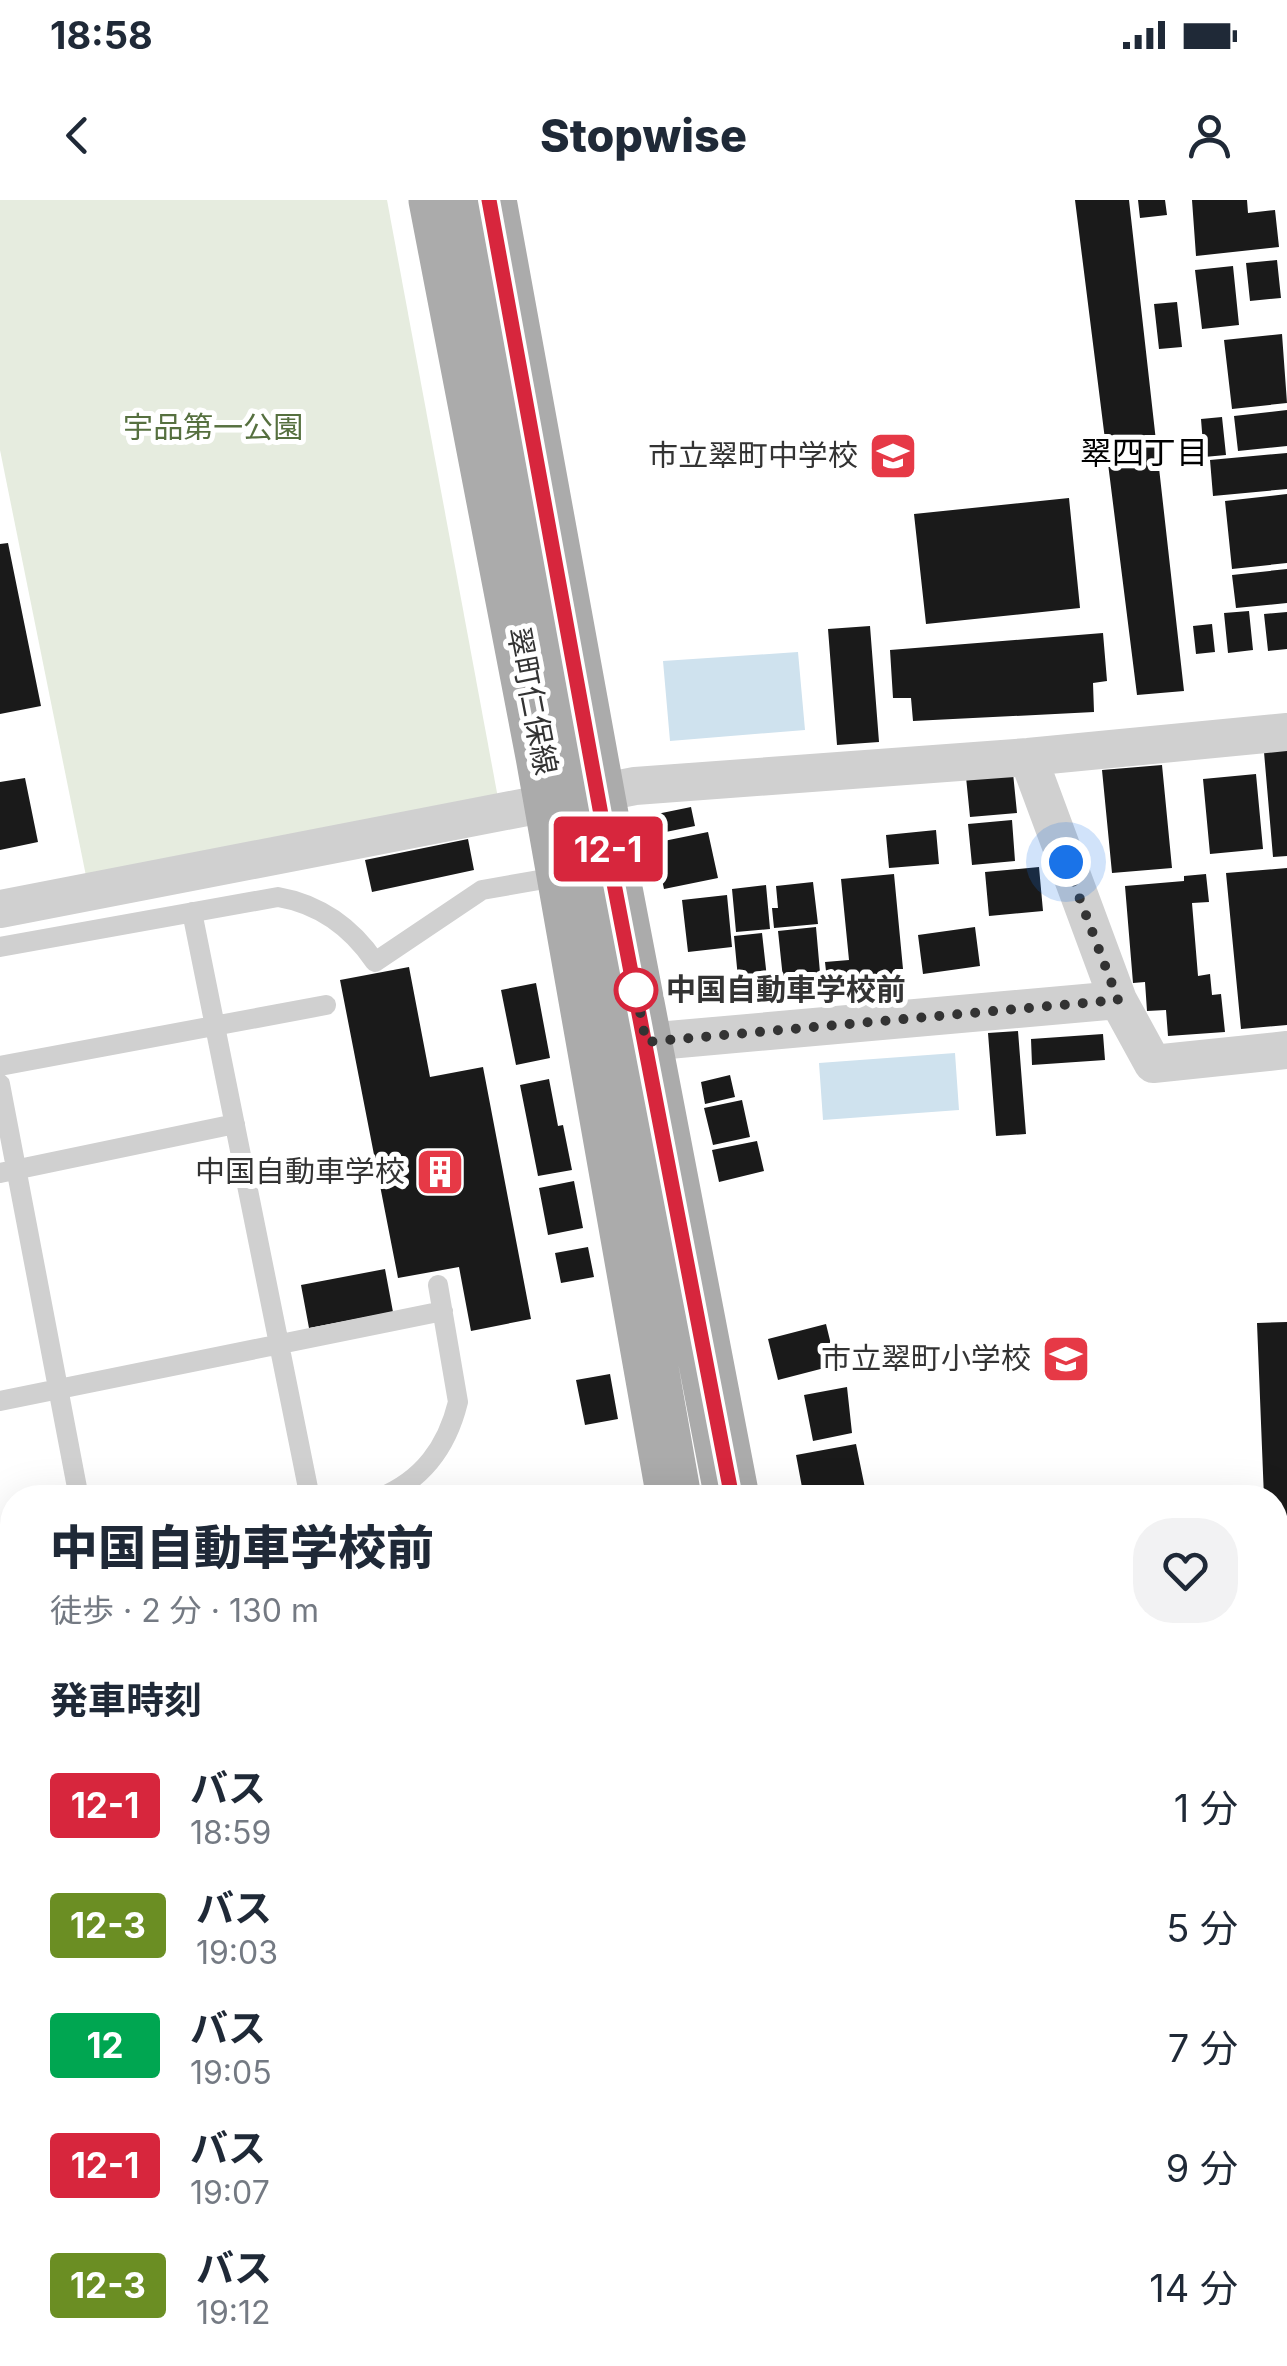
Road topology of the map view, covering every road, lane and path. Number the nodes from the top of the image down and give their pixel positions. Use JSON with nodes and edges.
{"nodes":[{"id":1,"x":436,"y":200,"type":"edge"},
{"id":2,"x":490,"y":200,"type":"edge"},
{"id":3,"x":1287,"y":732,"type":"edge"},
{"id":4,"x":1028,"y":758,"type":"junction"},
{"id":5,"x":574,"y":797,"type":"junction"},
{"id":6,"x":563,"y":876,"type":"junction"},
{"id":7,"x":0,"y":909,"type":"edge"},
{"id":8,"x":192,"y":912,"type":"junction"},
{"id":9,"x":0,"y":947,"type":"edge"},
{"id":10,"x":1118,"y":1000,"type":"junction"},
{"id":11,"x":326,"y":1005,"type":"dead end"},
{"id":12,"x":216,"y":1027,"type":"junction"},
{"id":13,"x":646,"y":1042,"type":"junction"},
{"id":14,"x":1287,"y":1050,"type":"edge"},
{"id":15,"x":0,"y":1066,"type":"edge"},
{"id":16,"x":0,"y":1084,"type":"edge"},
{"id":17,"x":235,"y":1124,"type":"junction"},
{"id":18,"x":8,"y":1171,"type":"edge"},
{"id":19,"x":438,"y":1286,"type":"dead end"},
{"id":20,"x":443,"y":1311,"type":"junction"},
{"id":21,"x":279,"y":1344,"type":"junction"},
{"id":22,"x":58,"y":1389,"type":"junction"},
{"id":23,"x":0,"y":1401,"type":"edge"},
{"id":24,"x":76,"y":1485,"type":"edge"},
{"id":25,"x":307,"y":1485,"type":"edge"},
{"id":26,"x":405,"y":1485,"type":"edge"},
{"id":27,"x":672,"y":1485,"type":"edge"},
{"id":28,"x":730,"y":1485,"type":"edge"}],
"edges":[{"from":1,"to":5,"type":"main road","name":"翠町仁保線"},
{"from":2,"to":5,"type":"main road","name":"翠町仁保線"},
{"from":3,"to":4,"type":"street"},
{"from":4,"to":5,"type":"street"},
{"from":4,"to":10,"type":"street"},
{"from":5,"to":6,"type":"main road","name":"翠町仁保線"},
{"from":5,"to":7,"type":"street"},
{"from":5,"to":13,"type":"main road","name":"翠町仁保線"},
{"from":6,"to":8,"type":"lane"},
{"from":6,"to":27,"type":"main road","name":"翠町仁保線"},
{"from":8,"to":9,"type":"lane"},
{"from":8,"to":12,"type":"lane"},
{"from":10,"to":13,"type":"street"},
{"from":10,"to":14,"type":"street"},
{"from":11,"to":12,"type":"lane"},
{"from":12,"to":15,"type":"lane"},
{"from":12,"to":17,"type":"lane"},
{"from":13,"to":28,"type":"main road","name":"翠町仁保線"},
{"from":16,"to":18,"type":"lane"},
{"from":17,"to":18,"type":"lane"},
{"from":17,"to":21,"type":"lane"},
{"from":18,"to":22,"type":"lane"},
{"from":19,"to":20,"type":"lane"},
{"from":20,"to":21,"type":"lane"},
{"from":20,"to":26,"type":"lane"},
{"from":21,"to":22,"type":"lane"},
{"from":21,"to":25,"type":"lane"},
{"from":22,"to":23,"type":"lane"},
{"from":22,"to":24,"type":"lane"}]}
